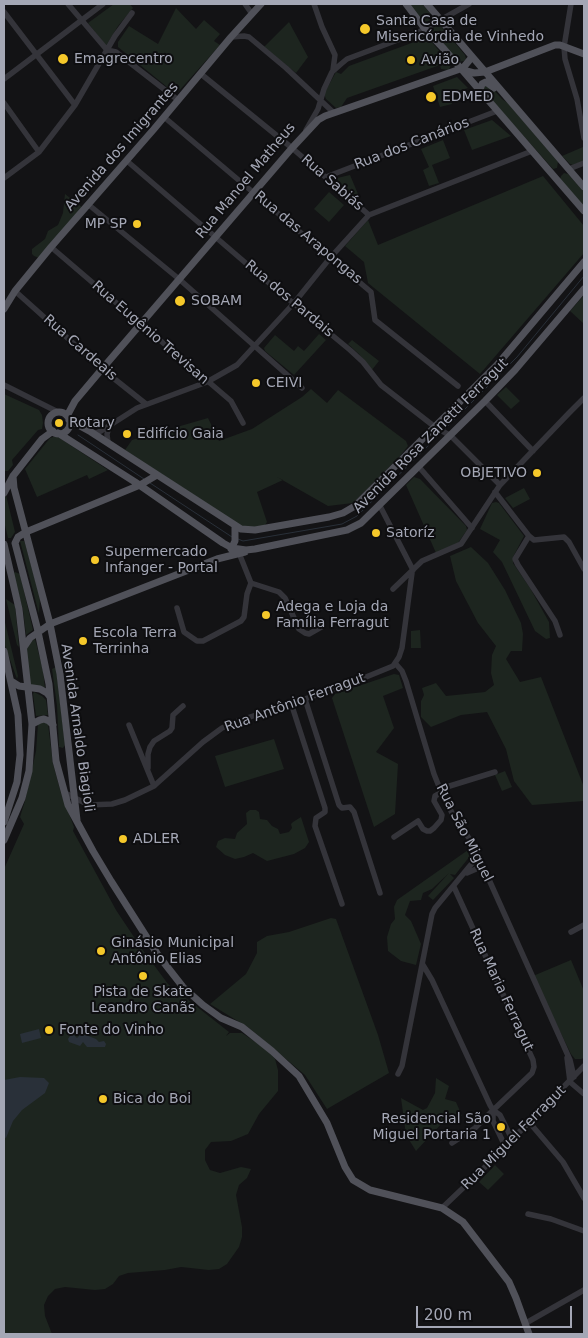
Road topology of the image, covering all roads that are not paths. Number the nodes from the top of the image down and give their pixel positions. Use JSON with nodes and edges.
{"nodes":[{"id":1,"x":68,"y":4,"type":"edge"},
{"id":2,"x":103,"y":4,"type":"edge"},
{"id":3,"x":245,"y":4,"type":"edge"},
{"id":4,"x":261,"y":4,"type":"edge"},
{"id":5,"x":314,"y":4,"type":"edge"},
{"id":6,"x":406,"y":4,"type":"edge"},
{"id":7,"x":427,"y":4,"type":"edge"},
{"id":8,"x":469,"y":4,"type":"edge"},
{"id":9,"x":571,"y":4,"type":"edge"},
{"id":10,"x":4,"y":12,"type":"edge"},
{"id":11,"x":132,"y":13,"type":"dead end"},
{"id":12,"x":252,"y":14,"type":"junction"},
{"id":13,"x":441,"y":19,"type":"junction"},
{"id":14,"x":82,"y":21,"type":"junction"},
{"id":15,"x":425,"y":29,"type":"junction"},
{"id":16,"x":231,"y":37,"type":"junction"},
{"id":17,"x":564,"y":46,"type":"junction"},
{"id":18,"x":107,"y":50,"type":"junction"},
{"id":19,"x":584,"y":54,"type":"edge"},
{"id":20,"x":36,"y":55,"type":"junction"},
{"id":21,"x":335,"y":55,"type":"junction"},
{"id":22,"x":472,"y":57,"type":"junction"},
{"id":23,"x":347,"y":59,"type":"junction"},
{"id":24,"x":461,"y":69,"type":"junction"},
{"id":25,"x":332,"y":72,"type":"junction"},
{"id":26,"x":485,"y":72,"type":"junction"},
{"id":27,"x":201,"y":74,"type":"junction"},
{"id":28,"x":4,"y":79,"type":"edge"},
{"id":29,"x":480,"y":90,"type":"junction"},
{"id":30,"x":321,"y":99,"type":"junction"},
{"id":31,"x":178,"y":100,"type":"junction"},
{"id":32,"x":509,"y":101,"type":"junction"},
{"id":33,"x":4,"y":103,"type":"edge"},
{"id":34,"x":75,"y":105,"type":"junction"},
{"id":35,"x":497,"y":111,"type":"junction"},
{"id":36,"x":334,"y":112,"type":"junction"},
{"id":37,"x":164,"y":117,"type":"junction"},
{"id":38,"x":304,"y":134,"type":"junction"},
{"id":39,"x":584,"y":138,"type":"edge"},
{"id":40,"x":292,"y":148,"type":"junction"},
{"id":41,"x":532,"y":151,"type":"junction"},
{"id":42,"x":40,"y":152,"type":"junction"},
{"id":43,"x":127,"y":161,"type":"junction"},
{"id":44,"x":584,"y":163,"type":"edge"},
{"id":45,"x":569,"y":169,"type":"junction"},
{"id":46,"x":326,"y":177,"type":"junction"},
{"id":47,"x":4,"y":178,"type":"edge"},
{"id":48,"x":557,"y":181,"type":"junction"},
{"id":49,"x":584,"y":187,"type":"edge"},
{"id":50,"x":254,"y":192,"type":"junction"},
{"id":51,"x":89,"y":205,"type":"junction"},
{"id":52,"x":584,"y":211,"type":"edge"},
{"id":53,"x":369,"y":215,"type":"junction"},
{"id":54,"x":216,"y":236,"type":"junction"},
{"id":55,"x":51,"y":247,"type":"junction"},
{"id":56,"x":330,"y":258,"type":"junction"},
{"id":57,"x":584,"y":262,"type":"edge"},
{"id":58,"x":179,"y":279,"type":"junction"},
{"id":59,"x":584,"y":289,"type":"edge"},
{"id":60,"x":15,"y":291,"type":"junction"},
{"id":61,"x":294,"y":303,"type":"junction"},
{"id":62,"x":4,"y":309,"type":"edge"},
{"id":63,"x":140,"y":324,"type":"junction"},
{"id":64,"x":254,"y":346,"type":"junction"},
{"id":65,"x":102,"y":369,"type":"junction"},
{"id":66,"x":207,"y":382,"type":"junction"},
{"id":67,"x":4,"y":386,"type":"edge"},
{"id":68,"x":458,"y":386,"type":"dead end"},
{"id":69,"x":302,"y":388,"type":"dead end"},
{"id":70,"x":584,"y":398,"type":"edge"},
{"id":71,"x":485,"y":401,"type":"junction"},
{"id":72,"x":146,"y":404,"type":"junction"},
{"id":73,"x":58,"y":412,"type":"junction"},
{"id":74,"x":68,"y":418,"type":"junction"},
{"id":75,"x":243,"y":423,"type":"dead end"},
{"id":76,"x":110,"y":425,"type":"junction"},
{"id":77,"x":435,"y":427,"type":"junction"},
{"id":78,"x":55,"y":432,"type":"junction"},
{"id":79,"x":91,"y":432,"type":"junction"},
{"id":80,"x":450,"y":436,"type":"junction"},
{"id":81,"x":108,"y":443,"type":"junction"},
{"id":82,"x":533,"y":451,"type":"junction"},
{"id":83,"x":419,"y":467,"type":"junction"},
{"id":84,"x":119,"y":473,"type":"junction"},
{"id":85,"x":157,"y":475,"type":"junction"},
{"id":86,"x":14,"y":476,"type":"junction"},
{"id":87,"x":500,"y":484,"type":"junction"},
{"id":88,"x":6,"y":485,"type":"edge"},
{"id":89,"x":140,"y":485,"type":"junction"},
{"id":90,"x":495,"y":492,"type":"junction"},
{"id":91,"x":4,"y":493,"type":"edge"},
{"id":92,"x":121,"y":493,"type":"junction"},
{"id":93,"x":380,"y":506,"type":"junction"},
{"id":94,"x":236,"y":526,"type":"junction"},
{"id":95,"x":472,"y":528,"type":"junction"},
{"id":96,"x":26,"y":532,"type":"junction"},
{"id":97,"x":529,"y":536,"type":"junction"},
{"id":98,"x":4,"y":544,"type":"edge"},
{"id":99,"x":232,"y":548,"type":"junction"},
{"id":100,"x":255,"y":549,"type":"junction"},
{"id":101,"x":239,"y":553,"type":"junction"},
{"id":102,"x":217,"y":559,"type":"junction"},
{"id":103,"x":20,"y":565,"type":"junction"},
{"id":104,"x":10,"y":567,"type":"junction"},
{"id":105,"x":584,"y":569,"type":"edge"},
{"id":106,"x":413,"y":571,"type":"junction"},
{"id":107,"x":251,"y":583,"type":"junction"},
{"id":108,"x":393,"y":589,"type":"dead end"},
{"id":109,"x":177,"y":608,"type":"dead end"},
{"id":110,"x":46,"y":610,"type":"junction"},
{"id":111,"x":50,"y":624,"type":"junction"},
{"id":112,"x":323,"y":626,"type":"dead end"},
{"id":113,"x":40,"y":631,"type":"junction"},
{"id":114,"x":560,"y":635,"type":"dead end"},
{"id":115,"x":24,"y":647,"type":"junction"},
{"id":116,"x":4,"y":651,"type":"edge"},
{"id":117,"x":57,"y":660,"type":"junction"},
{"id":118,"x":396,"y":663,"type":"junction"},
{"id":119,"x":45,"y":664,"type":"junction"},
{"id":120,"x":10,"y":681,"type":"junction"},
{"id":121,"x":28,"y":688,"type":"junction"},
{"id":122,"x":50,"y":698,"type":"junction"},
{"id":123,"x":305,"y":699,"type":"junction"},
{"id":124,"x":292,"y":703,"type":"junction"},
{"id":125,"x":182,"y":706,"type":"dead end"},
{"id":126,"x":32,"y":724,"type":"junction"},
{"id":127,"x":53,"y":725,"type":"junction"},
{"id":128,"x":129,"y":725,"type":"dead end"},
{"id":129,"x":69,"y":754,"type":"junction"},
{"id":130,"x":56,"y":755,"type":"junction"},
{"id":131,"x":148,"y":768,"type":"junction"},
{"id":132,"x":495,"y":772,"type":"dead end"},
{"id":133,"x":154,"y":786,"type":"junction"},
{"id":134,"x":441,"y":790,"type":"junction"},
{"id":135,"x":65,"y":794,"type":"junction"},
{"id":136,"x":75,"y":800,"type":"junction"},
{"id":137,"x":4,"y":822,"type":"edge"},
{"id":138,"x":78,"y":823,"type":"junction"},
{"id":139,"x":394,"y":837,"type":"dead end"},
{"id":140,"x":4,"y":840,"type":"edge"},
{"id":141,"x":478,"y":856,"type":"junction"},
{"id":142,"x":483,"y":866,"type":"junction"},
{"id":143,"x":465,"y":874,"type":"junction"},
{"id":144,"x":454,"y":887,"type":"junction"},
{"id":145,"x":380,"y":894,"type":"dead end"},
{"id":146,"x":342,"y":904,"type":"dead end"},
{"id":147,"x":584,"y":925,"type":"edge"},
{"id":148,"x":571,"y":932,"type":"dead end"},
{"id":149,"x":423,"y":965,"type":"junction"},
{"id":150,"x":567,"y":1054,"type":"junction"},
{"id":151,"x":584,"y":1064,"type":"edge"},
{"id":152,"x":398,"y":1074,"type":"dead end"},
{"id":153,"x":572,"y":1079,"type":"junction"},
{"id":154,"x":584,"y":1094,"type":"edge"},
{"id":155,"x":493,"y":1110,"type":"junction"},
{"id":156,"x":529,"y":1122,"type":"junction"},
{"id":157,"x":512,"y":1139,"type":"junction"},
{"id":158,"x":452,"y":1143,"type":"dead end"},
{"id":159,"x":505,"y":1146,"type":"junction"},
{"id":160,"x":584,"y":1198,"type":"edge"},
{"id":161,"x":442,"y":1208,"type":"junction"},
{"id":162,"x":528,"y":1214,"type":"dead end"},
{"id":163,"x":584,"y":1231,"type":"edge"},
{"id":164,"x":584,"y":1290,"type":"edge"},
{"id":165,"x":526,"y":1323,"type":"junction"},
{"id":166,"x":529,"y":1334,"type":"edge"}],
"edges":[{"from":1,"to":14,"type":"street"},
{"from":2,"to":14,"type":"street"},
{"from":3,"to":12,"type":"street"},
{"from":4,"to":12,"type":"main road","name":"Avenida dos Imigrantes"},
{"from":5,"to":21,"type":"street"},
{"from":6,"to":15,"type":"main road"},
{"from":7,"to":13,"type":"main road"},
{"from":8,"to":13,"type":"street","name":"Rua Manoel Matheus"},
{"from":9,"to":17,"type":"street"},
{"from":10,"to":20,"type":"street"},
{"from":11,"to":18,"type":"street"},
{"from":12,"to":16,"type":"main road","name":"Avenida dos Imigrantes"},
{"from":13,"to":15,"type":"street","name":"Rua Manoel Matheus"},
{"from":13,"to":22,"type":"main road"},
{"from":14,"to":18,"type":"street"},
{"from":14,"to":20,"type":"street"},
{"from":15,"to":23,"type":"street","name":"Rua Manoel Matheus"},
{"from":15,"to":24,"type":"main road"},
{"from":16,"to":27,"type":"main road","name":"Avenida dos Imigrantes"},
{"from":16,"to":30,"type":"street"},
{"from":17,"to":19,"type":"main road"},
{"from":17,"to":26,"type":"main road"},
{"from":17,"to":39,"type":"street"},
{"from":18,"to":31,"type":"street"},
{"from":18,"to":34,"type":"street"},
{"from":20,"to":28,"type":"street"},
{"from":20,"to":34,"type":"street"},
{"from":21,"to":23,"type":"street"},
{"from":21,"to":25,"type":"street"},
{"from":22,"to":24,"type":"main road"},
{"from":22,"to":26,"type":"main road"},
{"from":23,"to":25,"type":"street","name":"Rua Manoel Matheus"},
{"from":24,"to":26,"type":"main road"},
{"from":24,"to":29,"type":"main road"},
{"from":24,"to":36,"type":"main road"},
{"from":25,"to":30,"type":"street","name":"Rua Manoel Matheus"},
{"from":26,"to":32,"type":"main road"},
{"from":27,"to":31,"type":"main road","name":"Avenida dos Imigrantes"},
{"from":27,"to":40,"type":"street","name":"Rua Sabiás"},
{"from":29,"to":32,"type":"main road"},
{"from":29,"to":35,"type":"main road"},
{"from":30,"to":36,"type":"street"},
{"from":30,"to":38,"type":"street","name":"Rua Manoel Matheus"},
{"from":31,"to":37,"type":"main road","name":"Avenida dos Imigrantes"},
{"from":32,"to":45,"type":"main road"},
{"from":33,"to":42,"type":"street"},
{"from":34,"to":42,"type":"street"},
{"from":35,"to":41,"type":"main road"},
{"from":35,"to":46,"type":"street","name":"Rua dos Canários"},
{"from":36,"to":38,"type":"main road"},
{"from":37,"to":43,"type":"main road","name":"Avenida dos Imigrantes"},
{"from":37,"to":50,"type":"street","name":"Rua das Arapongas"},
{"from":38,"to":40,"type":"main road","name":"Rua Manoel Matheus"},
{"from":40,"to":46,"type":"street","name":"Rua Sabiás"},
{"from":40,"to":50,"type":"main road","name":"Rua Manoel Matheus"},
{"from":41,"to":48,"type":"main road"},
{"from":41,"to":53,"type":"street"},
{"from":42,"to":47,"type":"street"},
{"from":43,"to":51,"type":"main road","name":"Avenida dos Imigrantes"},
{"from":43,"to":54,"type":"street","name":"Rua dos Pardais"},
{"from":44,"to":45,"type":"street"},
{"from":45,"to":48,"type":"main road"},
{"from":45,"to":49,"type":"main road"},
{"from":46,"to":53,"type":"street","name":"Rua Sabiás"},
{"from":48,"to":52,"type":"main road"},
{"from":50,"to":54,"type":"main road","name":"Rua Manoel Matheus"},
{"from":50,"to":56,"type":"street","name":"Rua das Arapongas"},
{"from":51,"to":55,"type":"main road","name":"Avenida dos Imigrantes"},
{"from":51,"to":58,"type":"street"},
{"from":53,"to":56,"type":"street"},
{"from":54,"to":58,"type":"main road","name":"Rua Manoel Matheus"},
{"from":54,"to":61,"type":"street","name":"Rua dos Pardais"},
{"from":55,"to":60,"type":"main road","name":"Avenida dos Imigrantes"},
{"from":55,"to":63,"type":"street","name":"Rua Eugênio Trevisan"},
{"from":56,"to":61,"type":"street"},
{"from":56,"to":68,"type":"street","name":"Rua das Arapongas"},
{"from":57,"to":77,"type":"main road","name":"Avenida Rosa Zanetti Ferragut"},
{"from":58,"to":63,"type":"main road","name":"Rua Manoel Matheus"},
{"from":58,"to":64,"type":"street"},
{"from":59,"to":71,"type":"main road","name":"Avenida Rosa Zanetti Ferragut"},
{"from":60,"to":62,"type":"main road","name":"Avenida dos Imigrantes"},
{"from":60,"to":65,"type":"street","name":"Rua Cardeais"},
{"from":61,"to":64,"type":"street"},
{"from":61,"to":77,"type":"street","name":"Rua dos Pardais"},
{"from":63,"to":65,"type":"main road","name":"Rua Manoel Matheus"},
{"from":63,"to":66,"type":"street","name":"Rua Eugênio Trevisan"},
{"from":64,"to":66,"type":"street"},
{"from":64,"to":69,"type":"street"},
{"from":65,"to":72,"type":"street","name":"Rua Cardeais"},
{"from":65,"to":74,"type":"main road","name":"Rua Manoel Matheus"},
{"from":66,"to":72,"type":"street"},
{"from":66,"to":75,"type":"street","name":"Rua Eugênio Trevisan"},
{"from":67,"to":73,"type":"street"},
{"from":70,"to":82,"type":"street"},
{"from":71,"to":80,"type":"main road","name":"Avenida Rosa Zanetti Ferragut"},
{"from":71,"to":82,"type":"street"},
{"from":72,"to":76,"type":"street"},
{"from":73,"to":74,"type":"main road"},
{"from":73,"to":78,"type":"main road"},
{"from":74,"to":78,"type":"main road"},
{"from":74,"to":79,"type":"main road","name":"Avenida Rosa Zanetti Ferragut"},
{"from":76,"to":79,"type":"street"},
{"from":76,"to":81,"type":"street"},
{"from":77,"to":80,"type":"street","name":"Rua dos Pardais"},
{"from":77,"to":94,"type":"main road","name":"Avenida Rosa Zanetti Ferragut"},
{"from":78,"to":84,"type":"main road","name":"Avenida Rosa Zanetti Ferragut"},
{"from":78,"to":86,"type":"main road"},
{"from":79,"to":81,"type":"main road","name":"Avenida Rosa Zanetti Ferragut"},
{"from":80,"to":83,"type":"main road","name":"Avenida Rosa Zanetti Ferragut"},
{"from":80,"to":87,"type":"street","name":"Rua dos Pardais"},
{"from":81,"to":85,"type":"main road","name":"Avenida Rosa Zanetti Ferragut"},
{"from":82,"to":87,"type":"street"},
{"from":83,"to":93,"type":"main road","name":"Avenida Rosa Zanetti Ferragut"},
{"from":83,"to":95,"type":"street"},
{"from":84,"to":89,"type":"main road","name":"Avenida Rosa Zanetti Ferragut"},
{"from":84,"to":92,"type":"main road"},
{"from":85,"to":89,"type":"main road"},
{"from":85,"to":94,"type":"main road","name":"Avenida Rosa Zanetti Ferragut"},
{"from":86,"to":88,"type":"main road"},
{"from":86,"to":96,"type":"main road","name":"Avenida Arnaldo Biagioli"},
{"from":87,"to":90,"type":"street"},
{"from":88,"to":91,"type":"main road"},
{"from":89,"to":92,"type":"main road"},
{"from":89,"to":99,"type":"main road","name":"Avenida Rosa Zanetti Ferragut"},
{"from":90,"to":95,"type":"street"},
{"from":90,"to":97,"type":"street"},
{"from":92,"to":96,"type":"main road"},
{"from":93,"to":100,"type":"main road","name":"Avenida Rosa Zanetti Ferragut"},
{"from":93,"to":106,"type":"street"},
{"from":94,"to":99,"type":"main road"},
{"from":95,"to":106,"type":"street"},
{"from":96,"to":103,"type":"main road","name":"Avenida Arnaldo Biagioli"},
{"from":96,"to":110,"type":"main road","name":"Avenida Arnaldo Biagioli"},
{"from":97,"to":105,"type":"street"},
{"from":97,"to":114,"type":"street"},
{"from":98,"to":104,"type":"main road"},
{"from":99,"to":100,"type":"main road","name":"Avenida Rosa Zanetti Ferragut"},
{"from":99,"to":101,"type":"street"},
{"from":99,"to":102,"type":"main road"},
{"from":100,"to":101,"type":"main road"},
{"from":101,"to":102,"type":"main road"},
{"from":101,"to":107,"type":"street"},
{"from":102,"to":111,"type":"main road"},
{"from":103,"to":104,"type":"main road"},
{"from":103,"to":113,"type":"main road","name":"Avenida Arnaldo Biagioli"},
{"from":104,"to":115,"type":"main road"},
{"from":106,"to":108,"type":"street"},
{"from":106,"to":118,"type":"street"},
{"from":107,"to":109,"type":"street"},
{"from":107,"to":112,"type":"street"},
{"from":110,"to":111,"type":"main road","name":"Avenida Arnaldo Biagioli"},
{"from":110,"to":113,"type":"main road"},
{"from":111,"to":113,"type":"main road"},
{"from":111,"to":117,"type":"main road","name":"Avenida Arnaldo Biagioli"},
{"from":113,"to":115,"type":"main road"},
{"from":113,"to":119,"type":"main road","name":"Avenida Arnaldo Biagioli"},
{"from":115,"to":121,"type":"main road"},
{"from":116,"to":120,"type":"main road"},
{"from":117,"to":119,"type":"main road"},
{"from":117,"to":129,"type":"main road","name":"Avenida Arnaldo Biagioli"},
{"from":118,"to":123,"type":"street","name":"Rua Antônio Ferragut"},
{"from":118,"to":134,"type":"street","name":"Rua São Miguel"},
{"from":119,"to":122,"type":"main road","name":"Avenida Arnaldo Biagioli"},
{"from":120,"to":121,"type":"main road"},
{"from":120,"to":137,"type":"main road"},
{"from":121,"to":122,"type":"main road"},
{"from":121,"to":126,"type":"main road"},
{"from":122,"to":127,"type":"main road","name":"Avenida Arnaldo Biagioli"},
{"from":123,"to":124,"type":"street","name":"Rua Antônio Ferragut"},
{"from":123,"to":145,"type":"street"},
{"from":124,"to":133,"type":"street","name":"Rua Antônio Ferragut"},
{"from":124,"to":146,"type":"street"},
{"from":125,"to":131,"type":"street"},
{"from":126,"to":127,"type":"main road"},
{"from":126,"to":140,"type":"main road"},
{"from":127,"to":130,"type":"main road","name":"Avenida Arnaldo Biagioli"},
{"from":128,"to":131,"type":"street"},
{"from":129,"to":130,"type":"main road"},
{"from":129,"to":136,"type":"main road","name":"Avenida Arnaldo Biagioli"},
{"from":130,"to":135,"type":"main road","name":"Avenida Arnaldo Biagioli"},
{"from":131,"to":133,"type":"street"},
{"from":132,"to":134,"type":"street"},
{"from":133,"to":136,"type":"street","name":"Rua Antônio Ferragut"},
{"from":134,"to":139,"type":"street"},
{"from":134,"to":141,"type":"street","name":"Rua São Miguel"},
{"from":135,"to":136,"type":"street","name":"Rua Antônio Ferragut"},
{"from":135,"to":138,"type":"main road","name":"Avenida Arnaldo Biagioli"},
{"from":136,"to":138,"type":"main road","name":"Avenida Arnaldo Biagioli"},
{"from":138,"to":161,"type":"main road"},
{"from":141,"to":142,"type":"street","name":"Rua São Miguel"},
{"from":141,"to":143,"type":"street"},
{"from":142,"to":143,"type":"street"},
{"from":142,"to":150,"type":"street","name":"Rua São Miguel"},
{"from":143,"to":144,"type":"street"},
{"from":144,"to":149,"type":"street"},
{"from":144,"to":155,"type":"street","name":"Rua Maria Ferragut"},
{"from":147,"to":148,"type":"street"},
{"from":149,"to":152,"type":"street"},
{"from":149,"to":155,"type":"street"},
{"from":150,"to":151,"type":"street"},
{"from":150,"to":153,"type":"street","name":"Rua São Miguel"},
{"from":151,"to":153,"type":"street","name":"Rua Miguel Ferragut"},
{"from":153,"to":154,"type":"street"},
{"from":153,"to":156,"type":"street","name":"Rua Miguel Ferragut"},
{"from":155,"to":157,"type":"street"},
{"from":155,"to":158,"type":"street","name":"Rua Maria Ferragut"},
{"from":155,"to":159,"type":"street"},
{"from":156,"to":157,"type":"street","name":"Rua Miguel Ferragut"},
{"from":156,"to":160,"type":"street"},
{"from":157,"to":159,"type":"street","name":"Rua Miguel Ferragut"},
{"from":159,"to":161,"type":"street","name":"Rua Miguel Ferragut"},
{"from":161,"to":165,"type":"main road"},
{"from":162,"to":163,"type":"street"},
{"from":164,"to":165,"type":"street"},
{"from":165,"to":166,"type":"main road"}]}
